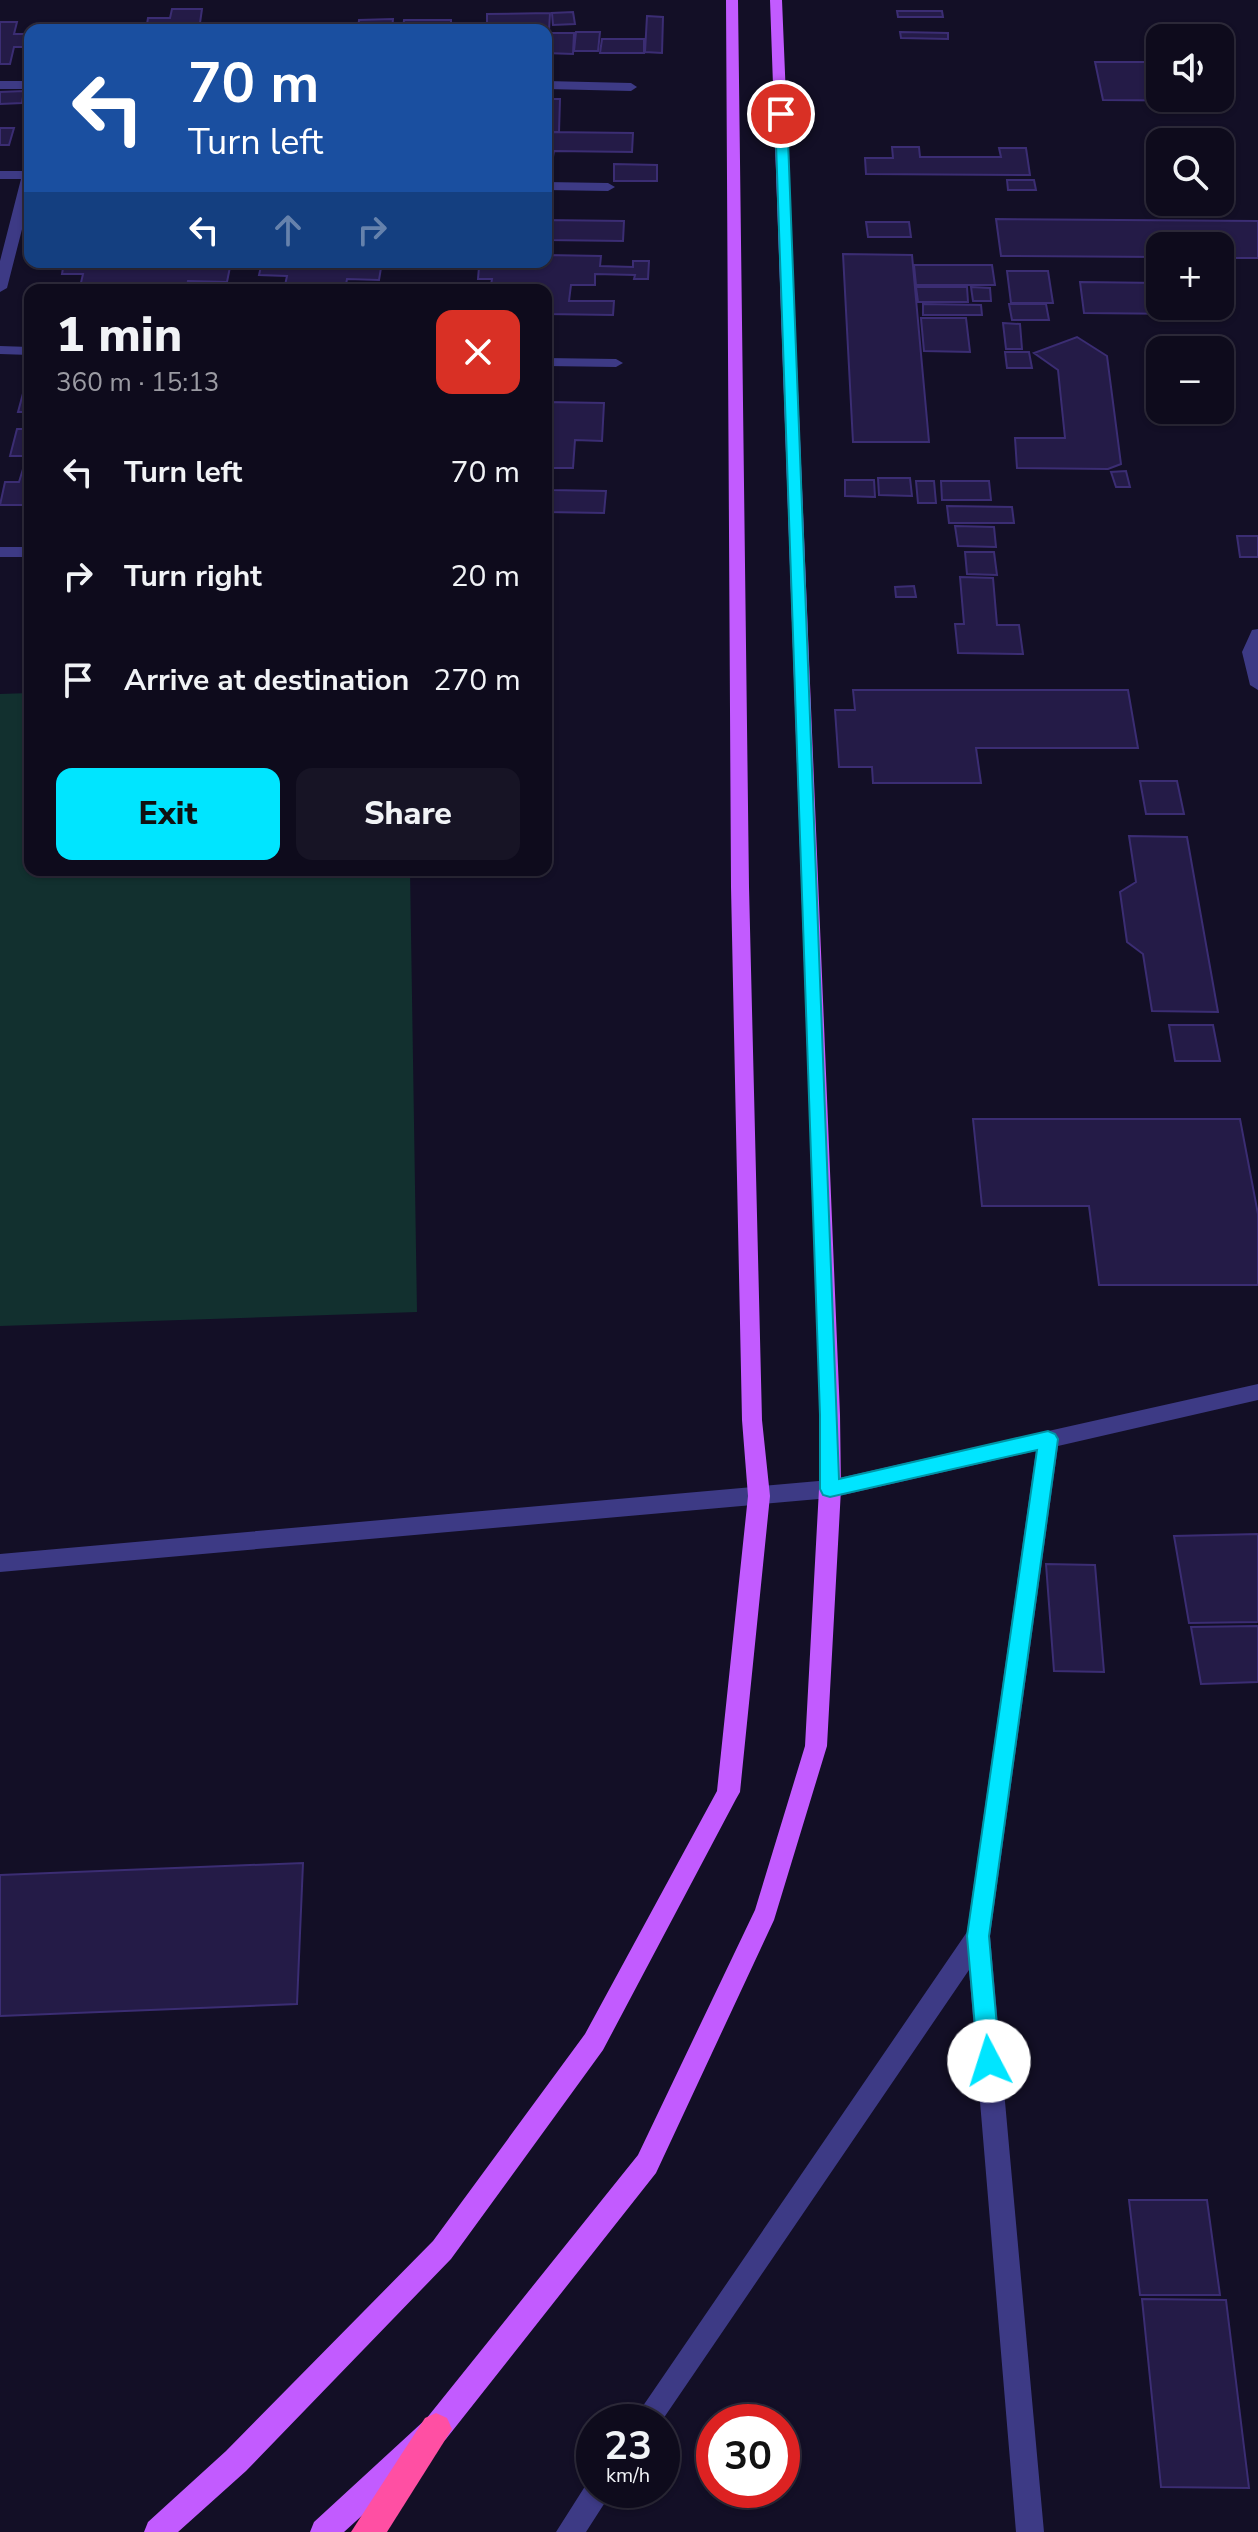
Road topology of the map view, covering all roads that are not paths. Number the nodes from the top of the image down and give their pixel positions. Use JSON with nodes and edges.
{"nodes":[{"id":1,"x":732,"y":0,"type":"edge"},
{"id":2,"x":776,"y":0,"type":"edge"},
{"id":3,"x":0,"y":85,"type":"edge"},
{"id":4,"x":24,"y":85,"type":"edge"},
{"id":5,"x":552,"y":85,"type":"edge"},
{"id":6,"x":631,"y":87,"type":"dead end"},
{"id":7,"x":0,"y":175,"type":"edge"},
{"id":8,"x":24,"y":175,"type":"edge"},
{"id":9,"x":552,"y":186,"type":"edge"},
{"id":10,"x":608,"y":187,"type":"dead end"},
{"id":11,"x":24,"y":198,"type":"edge"},
{"id":12,"x":0,"y":288,"type":"edge"},
{"id":13,"x":0,"y":350,"type":"edge"},
{"id":14,"x":24,"y":351,"type":"edge"},
{"id":15,"x":552,"y":362,"type":"edge"},
{"id":16,"x":616,"y":363,"type":"dead end"},
{"id":17,"x":0,"y":552,"type":"edge"},
{"id":18,"x":24,"y":552,"type":"edge"},
{"id":19,"x":1258,"y":634,"type":"edge"},
{"id":20,"x":1258,"y":685,"type":"edge"},
{"id":21,"x":1258,"y":1392,"type":"edge"},
{"id":22,"x":1048,"y":1439,"type":"junction"},
{"id":23,"x":830,"y":1489,"type":"junction"},
{"id":24,"x":759,"y":1496,"type":"junction"},
{"id":25,"x":0,"y":1563,"type":"edge"},
{"id":26,"x":978,"y":1936,"type":"junction"},
{"id":27,"x":657,"y":2404,"type":"edge"},
{"id":28,"x":436,"y":2429,"type":"junction"},
{"id":29,"x":587,"y":2508,"type":"edge"},
{"id":30,"x":158,"y":2532,"type":"edge"},
{"id":31,"x":324,"y":2532,"type":"edge"},
{"id":32,"x":368,"y":2532,"type":"edge"},
{"id":33,"x":570,"y":2532,"type":"edge"},
{"id":34,"x":1030,"y":2532,"type":"edge"}],
"edges":[{"from":1,"to":24,"type":"main road"},
{"from":2,"to":23,"type":"main road"},
{"from":3,"to":4,"type":"street"},
{"from":5,"to":6,"type":"street"},
{"from":7,"to":8,"type":"street"},
{"from":9,"to":10,"type":"street"},
{"from":11,"to":12,"type":"street"},
{"from":13,"to":14,"type":"street"},
{"from":15,"to":16,"type":"street"},
{"from":17,"to":18,"type":"street"},
{"from":19,"to":20,"type":"street"},
{"from":21,"to":22,"type":"street"},
{"from":22,"to":23,"type":"street"},
{"from":22,"to":26,"type":"street"},
{"from":23,"to":24,"type":"street"},
{"from":23,"to":28,"type":"main road"},
{"from":24,"to":25,"type":"street"},
{"from":24,"to":30,"type":"main road"},
{"from":26,"to":27,"type":"street"},
{"from":26,"to":34,"type":"street"},
{"from":28,"to":31,"type":"main road"},
{"from":28,"to":32,"type":"highway"},
{"from":29,"to":33,"type":"street"}]}
